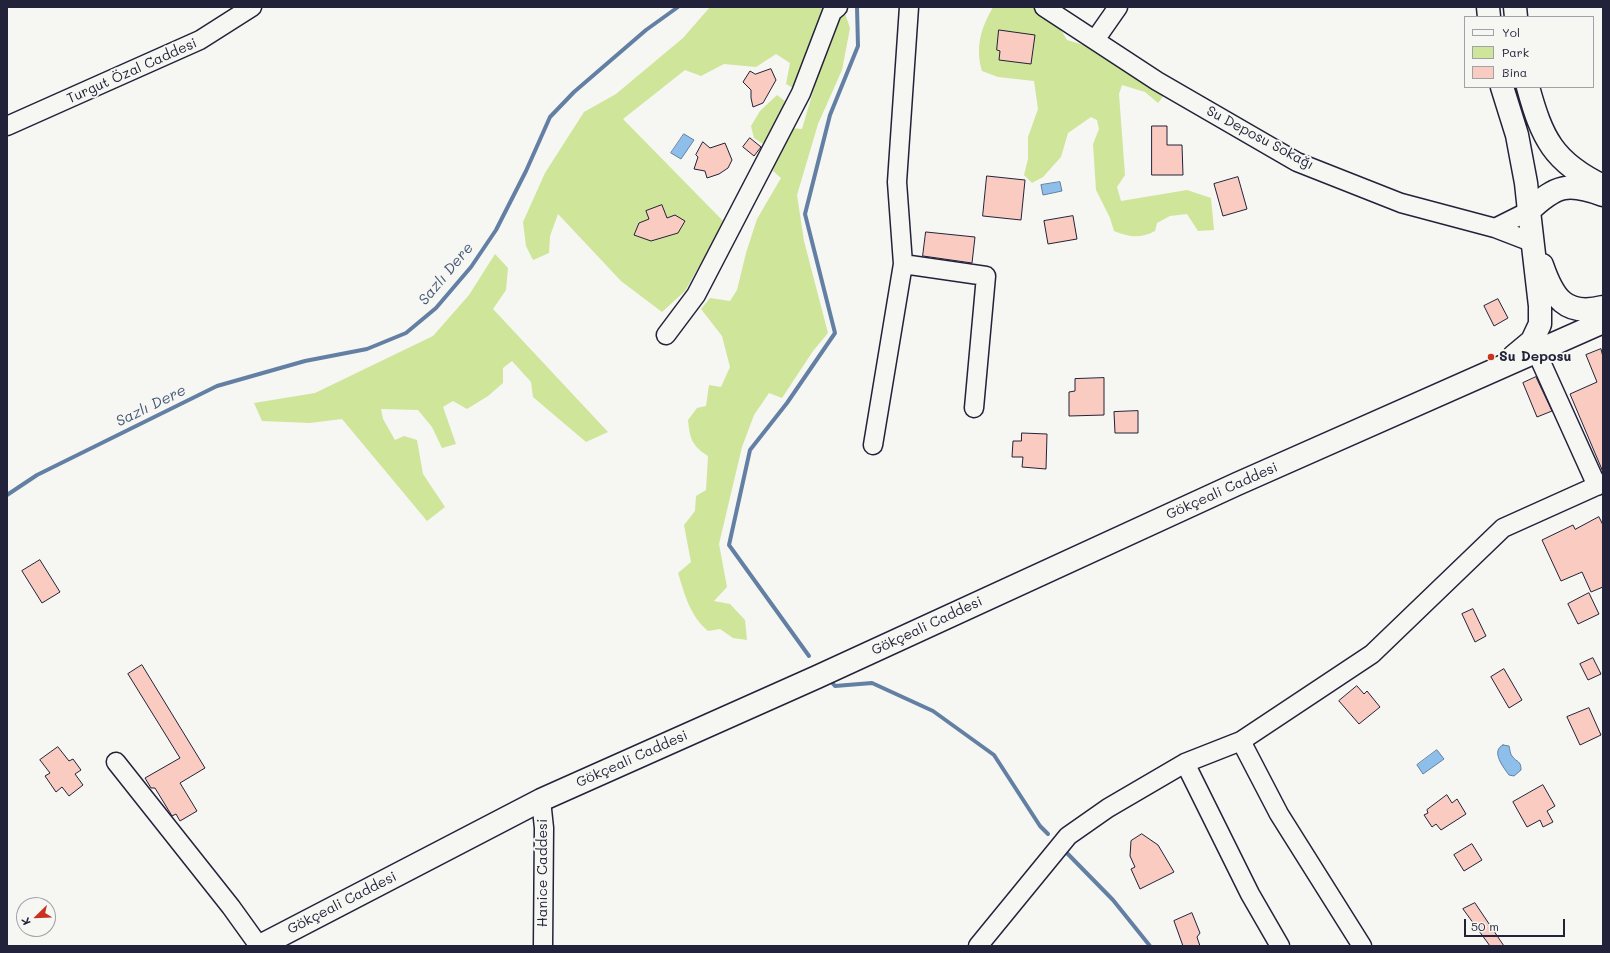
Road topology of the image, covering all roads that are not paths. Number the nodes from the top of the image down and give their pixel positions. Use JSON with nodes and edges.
{"nodes":[{"id":1,"x":252,"y":7,"type":"edge"},
{"id":2,"x":838,"y":7,"type":"edge"},
{"id":3,"x":909,"y":7,"type":"edge"},
{"id":4,"x":1044,"y":7,"type":"edge"},
{"id":5,"x":1118,"y":7,"type":"edge"},
{"id":6,"x":1095,"y":40,"type":"junction"},
{"id":7,"x":1502,"y":88,"type":"edge"},
{"id":8,"x":1528,"y":88,"type":"edge"},
{"id":9,"x":7,"y":126,"type":"edge"},
{"id":10,"x":1603,"y":186,"type":"edge"},
{"id":11,"x":1603,"y":195,"type":"edge"},
{"id":12,"x":1529,"y":211,"type":"junction"},
{"id":13,"x":1495,"y":228,"type":"junction"},
{"id":14,"x":1534,"y":243,"type":"junction"},
{"id":15,"x":903,"y":264,"type":"junction"},
{"id":16,"x":1603,"y":307,"type":"edge"},
{"id":17,"x":1603,"y":322,"type":"edge"},
{"id":18,"x":666,"y":335,"type":"dead end"},
{"id":19,"x":1536,"y":351,"type":"junction"},
{"id":20,"x":1480,"y":376,"type":"junction"},
{"id":21,"x":974,"y":408,"type":"dead end"},
{"id":22,"x":873,"y":445,"type":"dead end"},
{"id":23,"x":1600,"y":484,"type":"edge"},
{"id":24,"x":1241,"y":741,"type":"junction"},
{"id":25,"x":116,"y":762,"type":"dead end"},
{"id":26,"x":1185,"y":763,"type":"junction"},
{"id":27,"x":541,"y":800,"type":"junction"},
{"id":28,"x":259,"y":946,"type":"edge"},
{"id":29,"x":543,"y":946,"type":"edge"},
{"id":30,"x":978,"y":946,"type":"edge"},
{"id":31,"x":1280,"y":946,"type":"edge"},
{"id":32,"x":1362,"y":946,"type":"edge"}],
"edges":[{"from":1,"to":9,"type":"street","name":"Turgut Özal Caddesi"},
{"from":2,"to":18,"type":"street"},
{"from":3,"to":15,"type":"street"},
{"from":4,"to":6,"type":"street","name":"Su Deposu Sokağı"},
{"from":5,"to":6,"type":"street"},
{"from":6,"to":13,"type":"street","name":"Su Deposu Sokağı"},
{"from":7,"to":12,"type":"main road"},
{"from":8,"to":10,"type":"main road"},
{"from":11,"to":12,"type":"main road"},
{"from":12,"to":13,"type":"street"},
{"from":12,"to":14,"type":"main road"},
{"from":13,"to":14,"type":"street","name":"Su Deposu Sokağı"},
{"from":14,"to":16,"type":"main road"},
{"from":14,"to":20,"type":"main road"},
{"from":15,"to":21,"type":"street"},
{"from":15,"to":22,"type":"street"},
{"from":17,"to":19,"type":"main road","name":"Gökçeali Caddesi"},
{"from":19,"to":20,"type":"main road","name":"Gökçeali Caddesi"},
{"from":19,"to":23,"type":"street"},
{"from":20,"to":27,"type":"main road","name":"Gökçeali Caddesi"},
{"from":23,"to":24,"type":"street"},
{"from":24,"to":26,"type":"street"},
{"from":24,"to":32,"type":"street"},
{"from":25,"to":28,"type":"street"},
{"from":26,"to":30,"type":"street"},
{"from":26,"to":31,"type":"street"},
{"from":27,"to":28,"type":"main road","name":"Gökçeali Caddesi"},
{"from":27,"to":29,"type":"street","name":"Hanice Caddesi"}]}
